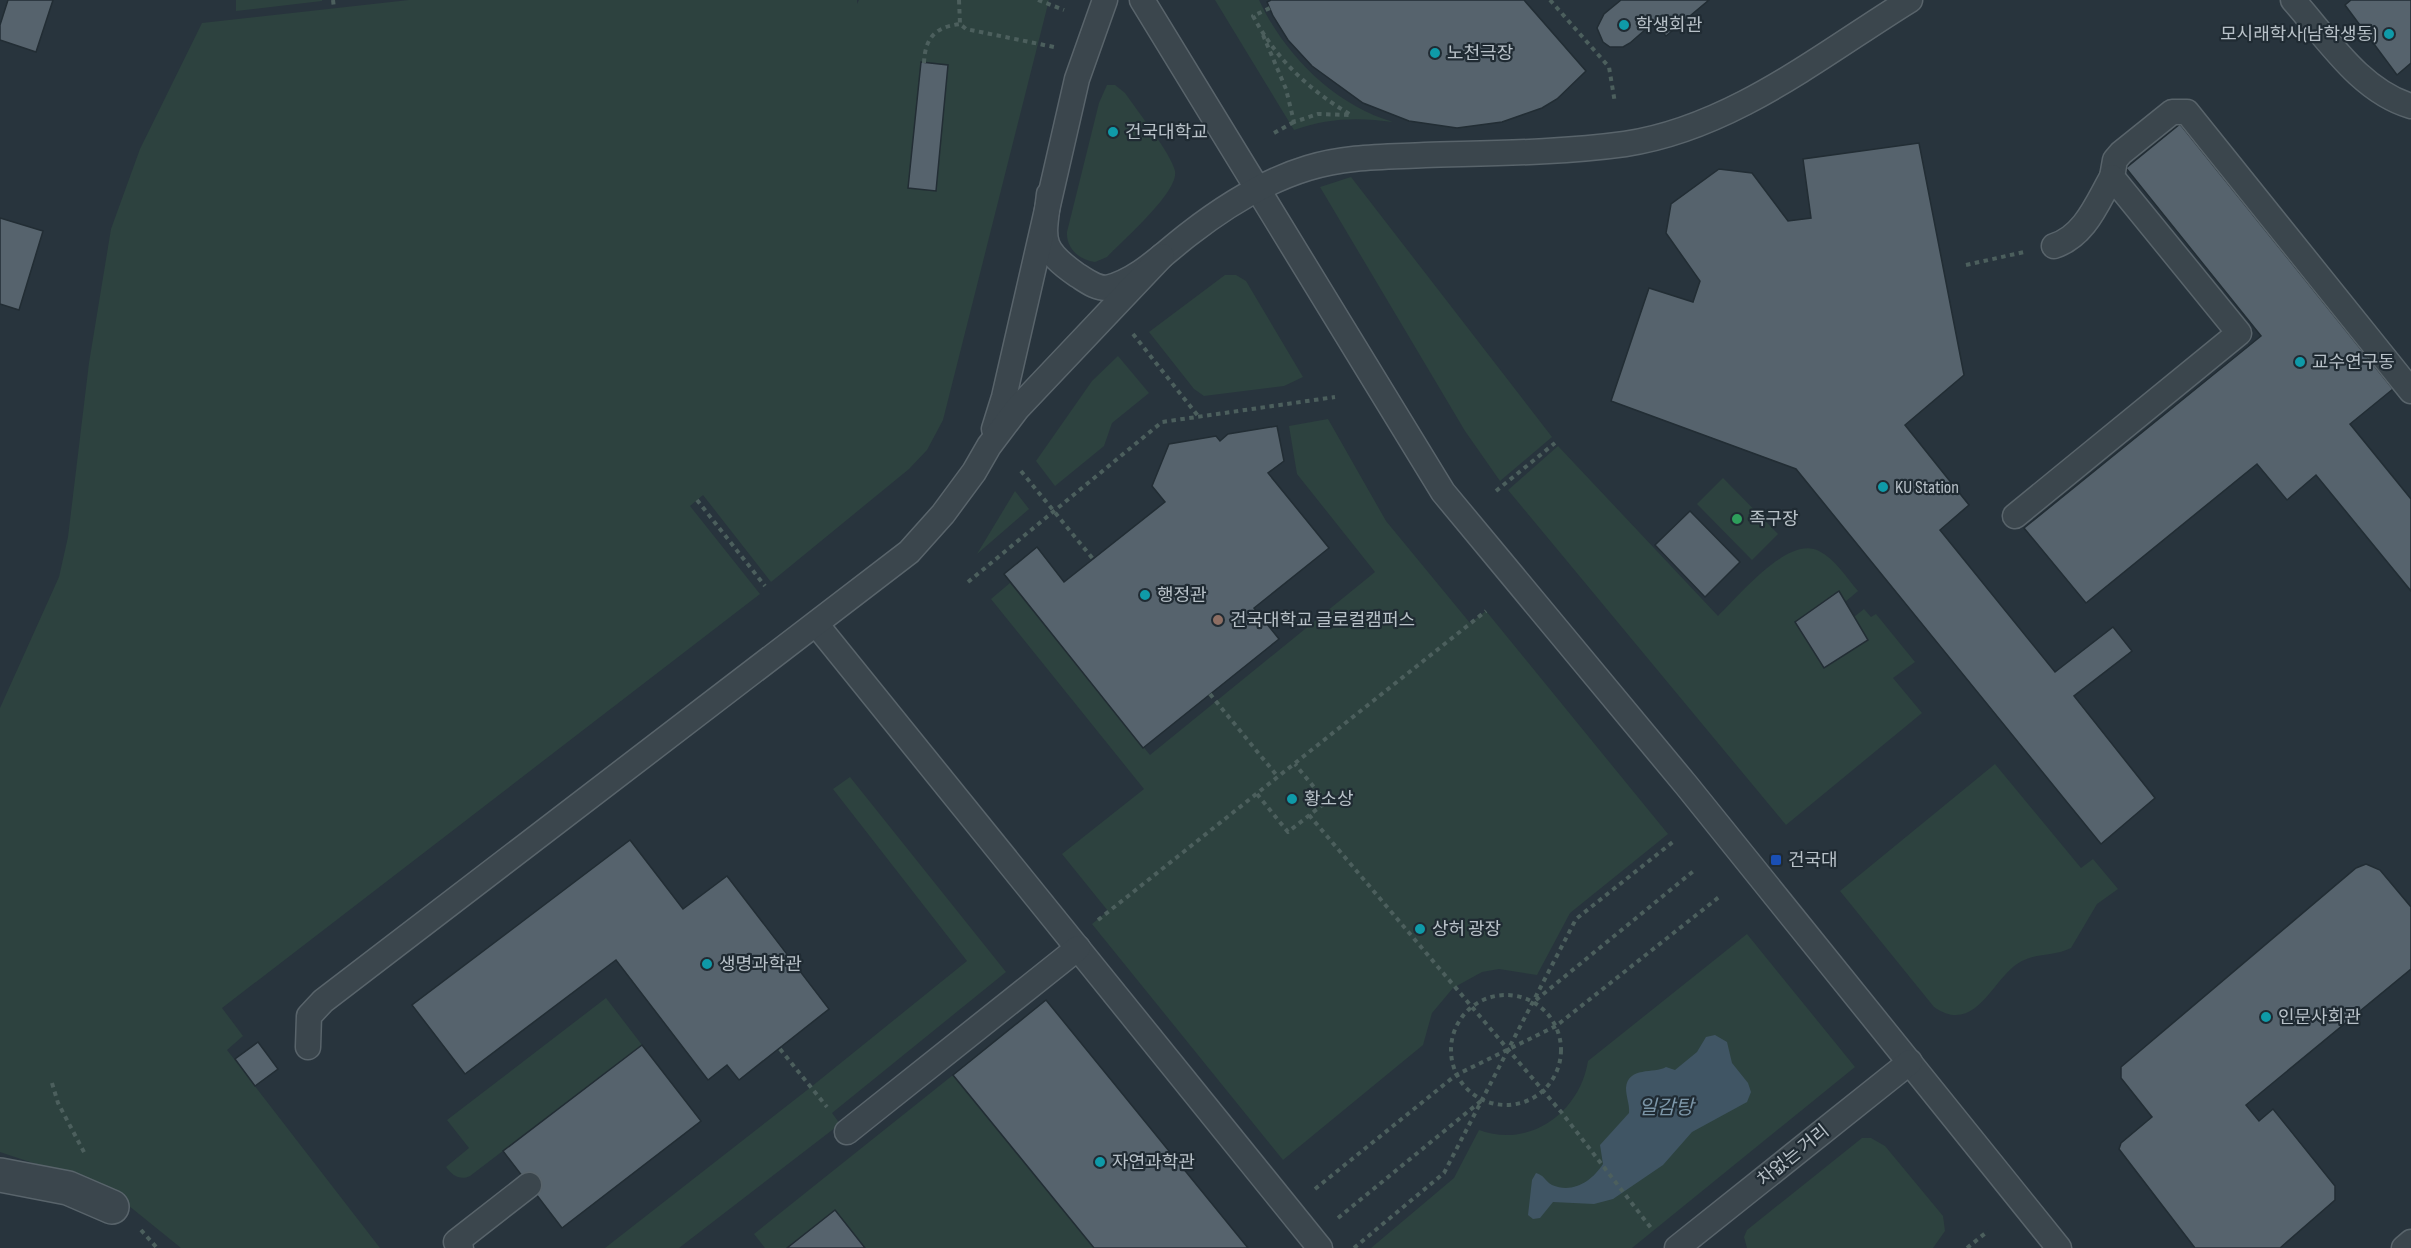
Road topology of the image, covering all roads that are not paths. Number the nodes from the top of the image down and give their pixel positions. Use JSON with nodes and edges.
{"nodes":[{"id":1,"x":1105,"y":0,"type":"edge"},
{"id":2,"x":1142,"y":0,"type":"edge"},
{"id":3,"x":1910,"y":0,"type":"edge"},
{"id":4,"x":2293,"y":0,"type":"edge"},
{"id":5,"x":2411,"y":106,"type":"edge"},
{"id":6,"x":2112,"y":177,"type":"junction"},
{"id":7,"x":1257,"y":189,"type":"junction"},
{"id":8,"x":1049,"y":194,"type":"junction"},
{"id":9,"x":2054,"y":246,"type":"road end"},
{"id":10,"x":1162,"y":256,"type":"junction"},
{"id":11,"x":2411,"y":391,"type":"edge"},
{"id":12,"x":989,"y":446,"type":"junction"},
{"id":13,"x":2015,"y":516,"type":"dead end"},
{"id":14,"x":816,"y":624,"type":"junction"},
{"id":15,"x":1077,"y":948,"type":"junction"},
{"id":16,"x":308,"y":1047,"type":"dead end"},
{"id":17,"x":1910,"y":1062,"type":"junction"},
{"id":18,"x":847,"y":1132,"type":"dead end"},
{"id":19,"x":0,"y":1175,"type":"edge"},
{"id":20,"x":529,"y":1185,"type":"dead end"},
{"id":21,"x":100,"y":1201,"type":"road end"},
{"id":22,"x":2411,"y":1242,"type":"edge"},
{"id":23,"x":461,"y":1248,"type":"edge"},
{"id":24,"x":1320,"y":1248,"type":"edge"},
{"id":25,"x":1677,"y":1248,"type":"edge"},
{"id":26,"x":2059,"y":1248,"type":"edge"},
{"id":27,"x":2404,"y":1248,"type":"edge"}],
"edges":[{"from":1,"to":8,"type":"lane"},
{"from":2,"to":7,"type":"lane"},
{"from":3,"to":7,"type":"lane"},
{"from":4,"to":5,"type":"lane"},
{"from":6,"to":9,"type":"lane"},
{"from":6,"to":11,"type":"lane"},
{"from":6,"to":13,"type":"lane"},
{"from":7,"to":10,"type":"lane"},
{"from":7,"to":17,"type":"lane"},
{"from":8,"to":10,"type":"lane"},
{"from":8,"to":12,"type":"lane"},
{"from":10,"to":12,"type":"lane"},
{"from":12,"to":14,"type":"lane"},
{"from":14,"to":15,"type":"lane"},
{"from":14,"to":16,"type":"lane"},
{"from":15,"to":18,"type":"lane"},
{"from":15,"to":24,"type":"lane"},
{"from":17,"to":25,"type":"lane","name":"차없는 거리"},
{"from":17,"to":26,"type":"lane"},
{"from":19,"to":21,"type":"street"},
{"from":20,"to":23,"type":"lane"},
{"from":22,"to":27,"type":"lane"}]}
